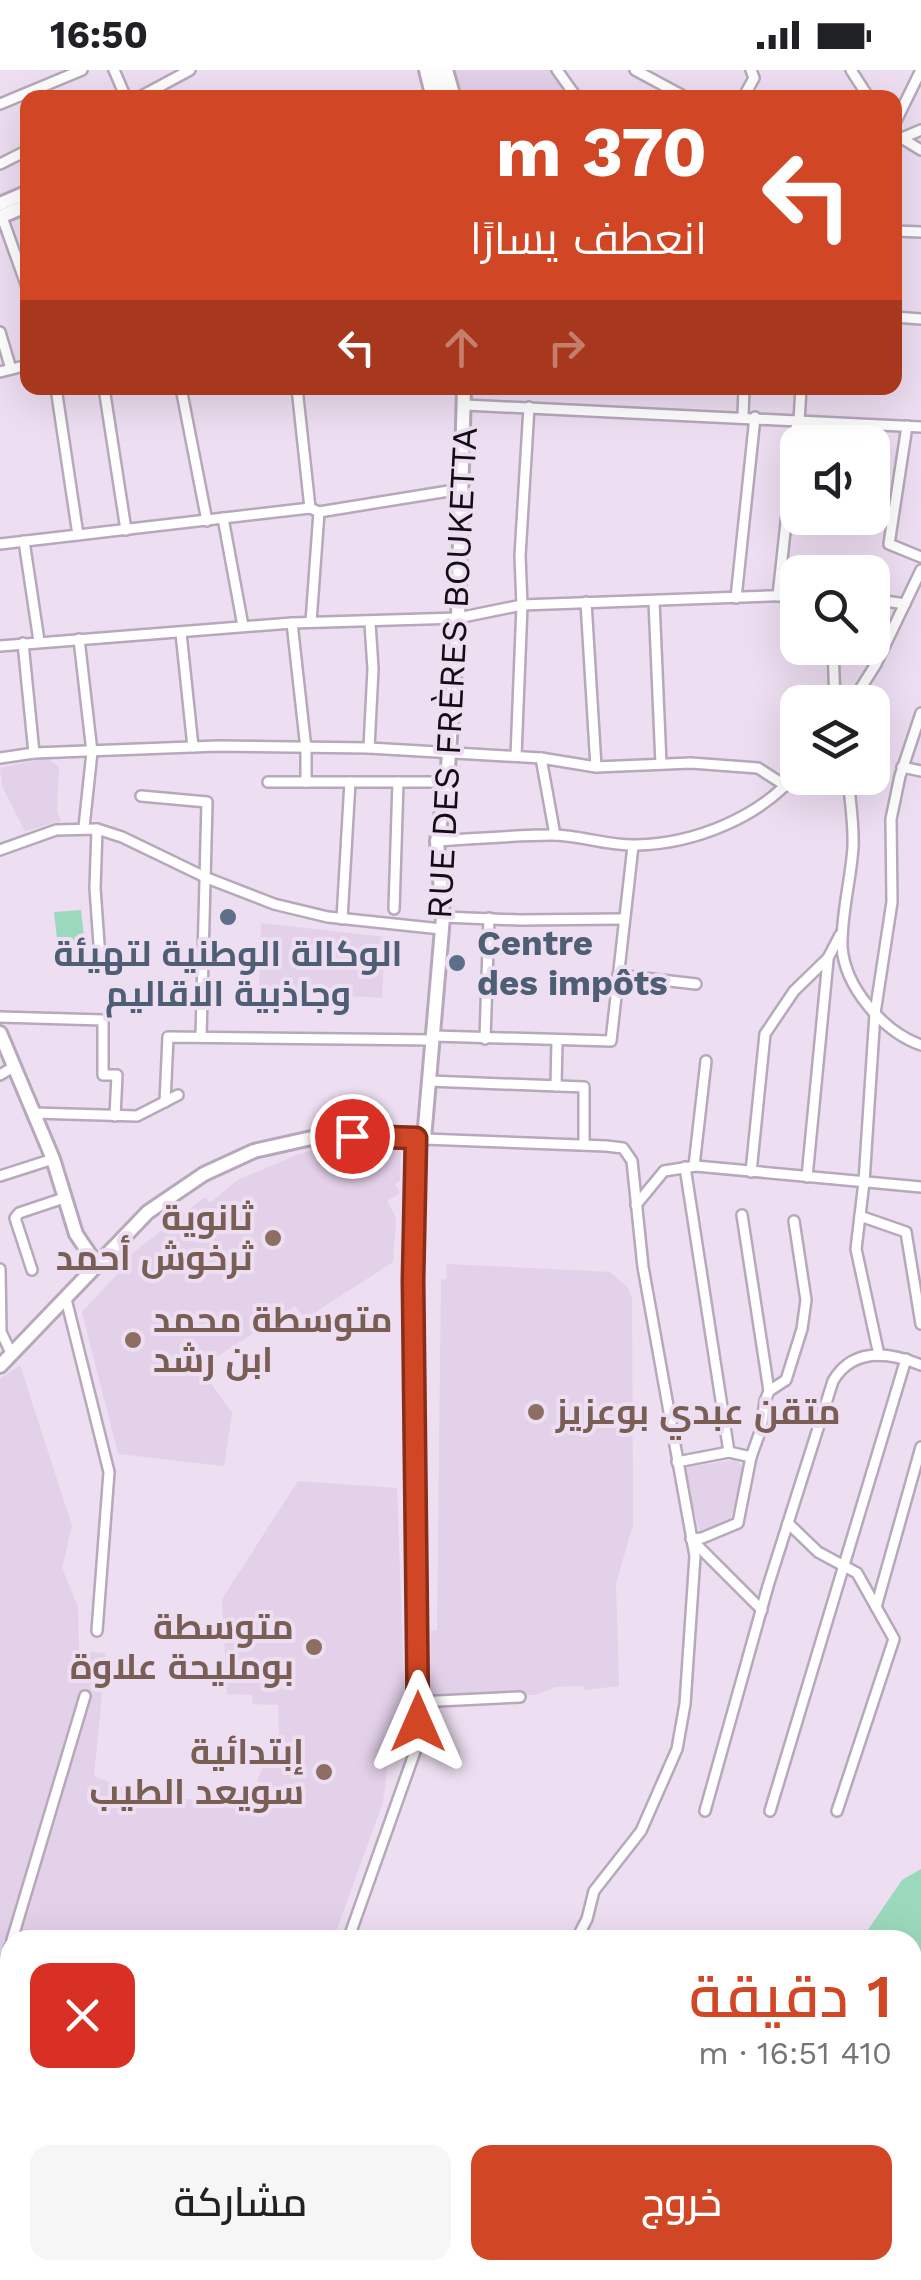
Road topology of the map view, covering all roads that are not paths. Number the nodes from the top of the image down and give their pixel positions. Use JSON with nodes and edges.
{"nodes":[{"id":1,"x":82,"y":70,"type":"edge"},
{"id":2,"x":190,"y":70,"type":"edge"},
{"id":3,"x":636,"y":70,"type":"edge"},
{"id":4,"x":921,"y":70,"type":"edge"},
{"id":5,"x":34,"y":90,"type":"edge"},
{"id":6,"x":153,"y":90,"type":"edge"},
{"id":7,"x":672,"y":90,"type":"edge"},
{"id":8,"x":902,"y":109,"type":"edge"},
{"id":9,"x":0,"y":212,"type":"edge"},
{"id":10,"x":20,"y":268,"type":"edge"},
{"id":11,"x":0,"y":332,"type":"edge"},
{"id":12,"x":20,"y":367,"type":"edge"},
{"id":13,"x":12,"y":369,"type":"junction"},
{"id":14,"x":0,"y":372,"type":"edge"},
{"id":15,"x":57,"y":395,"type":"edge"},
{"id":16,"x":105,"y":395,"type":"edge"},
{"id":17,"x":181,"y":395,"type":"edge"},
{"id":18,"x":298,"y":395,"type":"edge"},
{"id":19,"x":464,"y":395,"type":"edge"},
{"id":20,"x":744,"y":395,"type":"edge"},
{"id":21,"x":800,"y":395,"type":"edge"},
{"id":22,"x":465,"y":405,"type":"junction"},
{"id":23,"x":529,"y":407,"type":"junction"},
{"id":24,"x":743,"y":416,"type":"junction"},
{"id":25,"x":755,"y":417,"type":"junction"},
{"id":26,"x":798,"y":421,"type":"junction"},
{"id":27,"x":906,"y":426,"type":"junction"},
{"id":28,"x":921,"y":427,"type":"edge"},
{"id":29,"x":461,"y":490,"type":"junction"},
{"id":30,"x":314,"y":510,"type":"junction"},
{"id":31,"x":223,"y":518,"type":"junction"},
{"id":32,"x":207,"y":521,"type":"junction"},
{"id":33,"x":126,"y":530,"type":"junction"},
{"id":34,"x":78,"y":535,"type":"junction"},
{"id":35,"x":24,"y":541,"type":"junction"},
{"id":36,"x":0,"y":544,"type":"edge"},
{"id":37,"x":921,"y":557,"type":"edge"},
{"id":38,"x":921,"y":570,"type":"edge"},
{"id":39,"x":916,"y":591,"type":"edge"},
{"id":40,"x":778,"y":596,"type":"joint"},
{"id":41,"x":736,"y":598,"type":"junction"},
{"id":42,"x":654,"y":601,"type":"junction"},
{"id":43,"x":586,"y":602,"type":"junction"},
{"id":44,"x":890,"y":602,"type":"edge"},
{"id":45,"x":522,"y":604,"type":"junction"},
{"id":46,"x":905,"y":604,"type":"junction"},
{"id":47,"x":458,"y":618,"type":"junction"},
{"id":48,"x":311,"y":622,"type":"junction"},
{"id":49,"x":370,"y":622,"type":"junction"},
{"id":50,"x":292,"y":623,"type":"junction"},
{"id":51,"x":243,"y":626,"type":"junction"},
{"id":52,"x":181,"y":633,"type":"junction"},
{"id":53,"x":79,"y":639,"type":"junction"},
{"id":54,"x":39,"y":641,"type":"junction"},
{"id":55,"x":23,"y":643,"type":"junction"},
{"id":56,"x":0,"y":646,"type":"edge"},
{"id":57,"x":863,"y":685,"type":"edge"},
{"id":58,"x":921,"y":713,"type":"edge"},
{"id":59,"x":193,"y":747,"type":"junction"},
{"id":60,"x":369,"y":748,"type":"junction"},
{"id":61,"x":306,"y":749,"type":"junction"},
{"id":62,"x":92,"y":752,"type":"junction"},
{"id":63,"x":450,"y":752,"type":"junction"},
{"id":64,"x":34,"y":753,"type":"junction"},
{"id":65,"x":516,"y":756,"type":"junction"},
{"id":66,"x":0,"y":758,"type":"edge"},
{"id":67,"x":541,"y":758,"type":"junction"},
{"id":68,"x":661,"y":764,"type":"junction"},
{"id":69,"x":596,"y":767,"type":"junction"},
{"id":70,"x":902,"y":767,"type":"junction"},
{"id":71,"x":921,"y":771,"type":"edge"},
{"id":72,"x":268,"y":782,"type":"dead end"},
{"id":73,"x":306,"y":782,"type":"junction"},
{"id":74,"x":350,"y":782,"type":"junction"},
{"id":75,"x":398,"y":782,"type":"junction"},
{"id":76,"x":447,"y":782,"type":"junction"},
{"id":77,"x":780,"y":782,"type":"edge"},
{"id":78,"x":780,"y":790,"type":"edge"},
{"id":79,"x":849,"y":795,"type":"edge"},
{"id":80,"x":141,"y":796,"type":"dead end"},
{"id":81,"x":84,"y":827,"type":"junction"},
{"id":82,"x":97,"y":829,"type":"junction"},
{"id":83,"x":555,"y":835,"type":"junction"},
{"id":84,"x":437,"y":842,"type":"junction"},
{"id":85,"x":633,"y":846,"type":"junction"},
{"id":86,"x":0,"y":850,"type":"edge"},
{"id":87,"x":207,"y":878,"type":"junction"},
{"id":88,"x":394,"y":908,"type":"dead end"},
{"id":89,"x":489,"y":918,"type":"junction"},
{"id":90,"x":342,"y":919,"type":"junction"},
{"id":91,"x":624,"y":919,"type":"junction"},
{"id":92,"x":442,"y":923,"type":"junction"},
{"id":93,"x":844,"y":928,"type":"junction"},
{"id":94,"x":844,"y":954,"type":"junction"},
{"id":95,"x":100,"y":958,"type":"dead end"},
{"id":96,"x":828,"y":958,"type":"junction"},
{"id":97,"x":618,"y":975,"type":"junction"},
{"id":98,"x":696,"y":984,"type":"dead end"},
{"id":99,"x":874,"y":1012,"type":"junction"},
{"id":100,"x":0,"y":1017,"type":"edge"},
{"id":101,"x":0,"y":1034,"type":"edge"},
{"id":102,"x":201,"y":1037,"type":"junction"},
{"id":103,"x":433,"y":1038,"type":"junction"},
{"id":104,"x":484,"y":1039,"type":"junction"},
{"id":105,"x":557,"y":1041,"type":"junction"},
{"id":106,"x":921,"y":1045,"type":"edge"},
{"id":107,"x":706,"y":1061,"type":"dead end"},
{"id":108,"x":15,"y":1066,"type":"junction"},
{"id":109,"x":0,"y":1075,"type":"edge"},
{"id":110,"x":429,"y":1081,"type":"junction"},
{"id":111,"x":556,"y":1086,"type":"junction"},
{"id":112,"x":178,"y":1096,"type":"dead end"},
{"id":113,"x":165,"y":1102,"type":"junction"},
{"id":114,"x":33,"y":1113,"type":"junction"},
{"id":115,"x":116,"y":1116,"type":"junction"},
{"id":116,"x":420,"y":1138,"type":"junction"},
{"id":117,"x":584,"y":1145,"type":"junction"},
{"id":118,"x":53,"y":1160,"type":"junction"},
{"id":119,"x":689,"y":1167,"type":"junction"},
{"id":120,"x":751,"y":1172,"type":"junction"},
{"id":121,"x":0,"y":1176,"type":"edge"},
{"id":122,"x":807,"y":1177,"type":"junction"},
{"id":123,"x":864,"y":1182,"type":"junction"},
{"id":124,"x":921,"y":1187,"type":"edge"},
{"id":125,"x":64,"y":1198,"type":"junction"},
{"id":126,"x":636,"y":1205,"type":"junction"},
{"id":127,"x":742,"y":1215,"type":"dead end"},
{"id":128,"x":860,"y":1216,"type":"junction"},
{"id":129,"x":794,"y":1221,"type":"dead end"},
{"id":130,"x":97,"y":1264,"type":"junction"},
{"id":131,"x":0,"y":1269,"type":"edge"},
{"id":132,"x":32,"y":1270,"type":"dead end"},
{"id":133,"x":66,"y":1299,"type":"junction"},
{"id":134,"x":921,"y":1324,"type":"edge"},
{"id":135,"x":12,"y":1355,"type":"junction"},
{"id":136,"x":879,"y":1355,"type":"junction"},
{"id":137,"x":906,"y":1359,"type":"junction"},
{"id":138,"x":921,"y":1364,"type":"edge"},
{"id":139,"x":0,"y":1366,"type":"edge"},
{"id":140,"x":769,"y":1391,"type":"junction"},
{"id":141,"x":921,"y":1447,"type":"edge"},
{"id":142,"x":730,"y":1452,"type":"junction"},
{"id":143,"x":751,"y":1457,"type":"junction"},
{"id":144,"x":677,"y":1462,"type":"junction"},
{"id":145,"x":788,"y":1522,"type":"junction"},
{"id":146,"x":691,"y":1539,"type":"junction"},
{"id":147,"x":842,"y":1564,"type":"junction"},
{"id":148,"x":876,"y":1607,"type":"junction"},
{"id":149,"x":762,"y":1610,"type":"junction"},
{"id":150,"x":97,"y":1631,"type":"dead end"},
{"id":151,"x":85,"y":1696,"type":"dead end"},
{"id":152,"x":520,"y":1697,"type":"dead end"},
{"id":153,"x":418,"y":1702,"type":"junction"},
{"id":154,"x":770,"y":1810,"type":"dead end"},
{"id":155,"x":706,"y":1811,"type":"dead end"},
{"id":156,"x":837,"y":1812,"type":"dead end"},
{"id":157,"x":15,"y":1930,"type":"edge"},
{"id":158,"x":352,"y":1930,"type":"edge"},
{"id":159,"x":581,"y":1930,"type":"edge"}],
"edges":[{"from":1,"to":5,"type":"street"},
{"from":2,"to":6,"type":"street"},
{"from":3,"to":7,"type":"street"},
{"from":4,"to":8,"type":"street"},
{"from":9,"to":10,"type":"street"},
{"from":11,"to":13,"type":"street"},
{"from":12,"to":13,"type":"street"},
{"from":13,"to":14,"type":"street"},
{"from":15,"to":34,"type":"street"},
{"from":16,"to":33,"type":"street"},
{"from":17,"to":32,"type":"street"},
{"from":18,"to":30,"type":"street"},
{"from":19,"to":22,"type":"main road","name":"RUE DES FRÈRES BOUKETTA"},
{"from":20,"to":24,"type":"street"},
{"from":21,"to":26,"type":"street"},
{"from":22,"to":23,"type":"street"},
{"from":22,"to":29,"type":"main road","name":"RUE DES FRÈRES BOUKETTA"},
{"from":23,"to":24,"type":"street"},
{"from":23,"to":45,"type":"street"},
{"from":24,"to":25,"type":"street"},
{"from":25,"to":26,"type":"street"},
{"from":25,"to":41,"type":"street"},
{"from":26,"to":27,"type":"street"},
{"from":26,"to":40,"type":"street"},
{"from":27,"to":28,"type":"street"},
{"from":27,"to":37,"type":"street"},
{"from":29,"to":30,"type":"street"},
{"from":29,"to":47,"type":"main road","name":"RUE DES FRÈRES BOUKETTA"},
{"from":30,"to":31,"type":"street"},
{"from":30,"to":48,"type":"street"},
{"from":31,"to":32,"type":"street"},
{"from":31,"to":51,"type":"street"},
{"from":32,"to":33,"type":"street"},
{"from":33,"to":34,"type":"street"},
{"from":34,"to":35,"type":"street"},
{"from":35,"to":36,"type":"street"},
{"from":35,"to":54,"type":"street"},
{"from":38,"to":39,"type":"street"},
{"from":39,"to":46,"type":"street"},
{"from":40,"to":41,"type":"street"},
{"from":41,"to":42,"type":"street"},
{"from":42,"to":43,"type":"street"},
{"from":42,"to":68,"type":"street"},
{"from":43,"to":45,"type":"street"},
{"from":43,"to":69,"type":"street"},
{"from":44,"to":46,"type":"street"},
{"from":45,"to":47,"type":"street"},
{"from":45,"to":65,"type":"street"},
{"from":46,"to":57,"type":"street"},
{"from":47,"to":49,"type":"street"},
{"from":47,"to":63,"type":"main road","name":"RUE DES FRÈRES BOUKETTA"},
{"from":48,"to":49,"type":"street"},
{"from":48,"to":50,"type":"street"},
{"from":49,"to":60,"type":"street"},
{"from":50,"to":51,"type":"street"},
{"from":50,"to":61,"type":"street"},
{"from":51,"to":52,"type":"street"},
{"from":52,"to":53,"type":"street"},
{"from":52,"to":59,"type":"street"},
{"from":53,"to":54,"type":"street"},
{"from":53,"to":62,"type":"street"},
{"from":54,"to":55,"type":"street"},
{"from":55,"to":56,"type":"street"},
{"from":55,"to":64,"type":"street"},
{"from":58,"to":70,"type":"street"},
{"from":59,"to":61,"type":"street"},
{"from":59,"to":62,"type":"street"},
{"from":60,"to":61,"type":"street"},
{"from":60,"to":63,"type":"street"},
{"from":61,"to":73,"type":"street"},
{"from":62,"to":64,"type":"street"},
{"from":62,"to":81,"type":"street"},
{"from":63,"to":65,"type":"street"},
{"from":63,"to":76,"type":"main road","name":"RUE DES FRÈRES BOUKETTA"},
{"from":64,"to":66,"type":"street"},
{"from":65,"to":67,"type":"street"},
{"from":67,"to":69,"type":"street"},
{"from":67,"to":83,"type":"street"},
{"from":68,"to":69,"type":"street"},
{"from":68,"to":77,"type":"street"},
{"from":70,"to":71,"type":"street"},
{"from":70,"to":99,"type":"street"},
{"from":72,"to":73,"type":"street"},
{"from":73,"to":74,"type":"street"},
{"from":74,"to":75,"type":"street"},
{"from":74,"to":90,"type":"street"},
{"from":75,"to":76,"type":"street"},
{"from":75,"to":88,"type":"street"},
{"from":76,"to":84,"type":"main road","name":"RUE DES FRÈRES BOUKETTA"},
{"from":78,"to":85,"type":"street"},
{"from":79,"to":93,"type":"street"},
{"from":80,"to":87,"type":"street"},
{"from":81,"to":82,"type":"street"},
{"from":81,"to":86,"type":"street"},
{"from":82,"to":87,"type":"street"},
{"from":82,"to":95,"type":"street"},
{"from":83,"to":84,"type":"street"},
{"from":83,"to":85,"type":"street"},
{"from":84,"to":92,"type":"main road","name":"RUE DES FRÈRES BOUKETTA"},
{"from":85,"to":91,"type":"street"},
{"from":87,"to":90,"type":"street"},
{"from":87,"to":102,"type":"street"},
{"from":89,"to":91,"type":"street"},
{"from":89,"to":92,"type":"street"},
{"from":89,"to":104,"type":"street"},
{"from":90,"to":92,"type":"street"},
{"from":91,"to":97,"type":"street"},
{"from":92,"to":103,"type":"main road","name":"RUE DES FRÈRES BOUKETTA"},
{"from":93,"to":94,"type":"street"},
{"from":93,"to":96,"type":"street"},
{"from":94,"to":96,"type":"street"},
{"from":94,"to":99,"type":"street"},
{"from":96,"to":120,"type":"street"},
{"from":96,"to":122,"type":"street"},
{"from":97,"to":98,"type":"street"},
{"from":97,"to":105,"type":"street"},
{"from":99,"to":106,"type":"street"},
{"from":99,"to":123,"type":"street"},
{"from":100,"to":115,"type":"street"},
{"from":101,"to":108,"type":"main road"},
{"from":102,"to":103,"type":"street"},
{"from":102,"to":113,"type":"street"},
{"from":103,"to":104,"type":"street"},
{"from":103,"to":110,"type":"main road","name":"RUE DES FRÈRES BOUKETTA"},
{"from":104,"to":105,"type":"street"},
{"from":105,"to":111,"type":"street"},
{"from":107,"to":119,"type":"street"},
{"from":108,"to":109,"type":"street"},
{"from":108,"to":114,"type":"main road"},
{"from":110,"to":111,"type":"street"},
{"from":110,"to":116,"type":"main road","name":"RUE DES FRÈRES BOUKETTA"},
{"from":111,"to":117,"type":"street"},
{"from":112,"to":113,"type":"street"},
{"from":113,"to":115,"type":"street"},
{"from":114,"to":115,"type":"street"},
{"from":114,"to":118,"type":"main road"},
{"from":116,"to":117,"type":"street"},
{"from":116,"to":130,"type":"main road"},
{"from":116,"to":153,"type":"street"},
{"from":117,"to":126,"type":"street"},
{"from":118,"to":121,"type":"street"},
{"from":118,"to":125,"type":"main road"},
{"from":119,"to":120,"type":"street"},
{"from":119,"to":126,"type":"street"},
{"from":119,"to":142,"type":"street"},
{"from":120,"to":122,"type":"street"},
{"from":122,"to":123,"type":"street"},
{"from":123,"to":124,"type":"street"},
{"from":123,"to":128,"type":"street"},
{"from":125,"to":130,"type":"main road"},
{"from":125,"to":132,"type":"street"},
{"from":126,"to":144,"type":"street"},
{"from":127,"to":140,"type":"street"},
{"from":128,"to":134,"type":"street"},
{"from":128,"to":136,"type":"street"},
{"from":129,"to":140,"type":"street"},
{"from":130,"to":133,"type":"main road"},
{"from":131,"to":135,"type":"street"},
{"from":133,"to":135,"type":"main road"},
{"from":133,"to":150,"type":"street"},
{"from":135,"to":139,"type":"main road"},
{"from":136,"to":137,"type":"street"},
{"from":136,"to":145,"type":"street"},
{"from":137,"to":138,"type":"street"},
{"from":137,"to":147,"type":"street"},
{"from":140,"to":143,"type":"street"},
{"from":141,"to":148,"type":"street"},
{"from":142,"to":143,"type":"street"},
{"from":142,"to":144,"type":"street"},
{"from":143,"to":146,"type":"street"},
{"from":144,"to":146,"type":"street"},
{"from":145,"to":147,"type":"street"},
{"from":145,"to":149,"type":"street"},
{"from":146,"to":149,"type":"street"},
{"from":146,"to":159,"type":"street"},
{"from":147,"to":148,"type":"street"},
{"from":147,"to":154,"type":"street"},
{"from":148,"to":156,"type":"street"},
{"from":149,"to":155,"type":"street"},
{"from":151,"to":157,"type":"street"},
{"from":152,"to":153,"type":"street"},
{"from":153,"to":158,"type":"street"}]}
